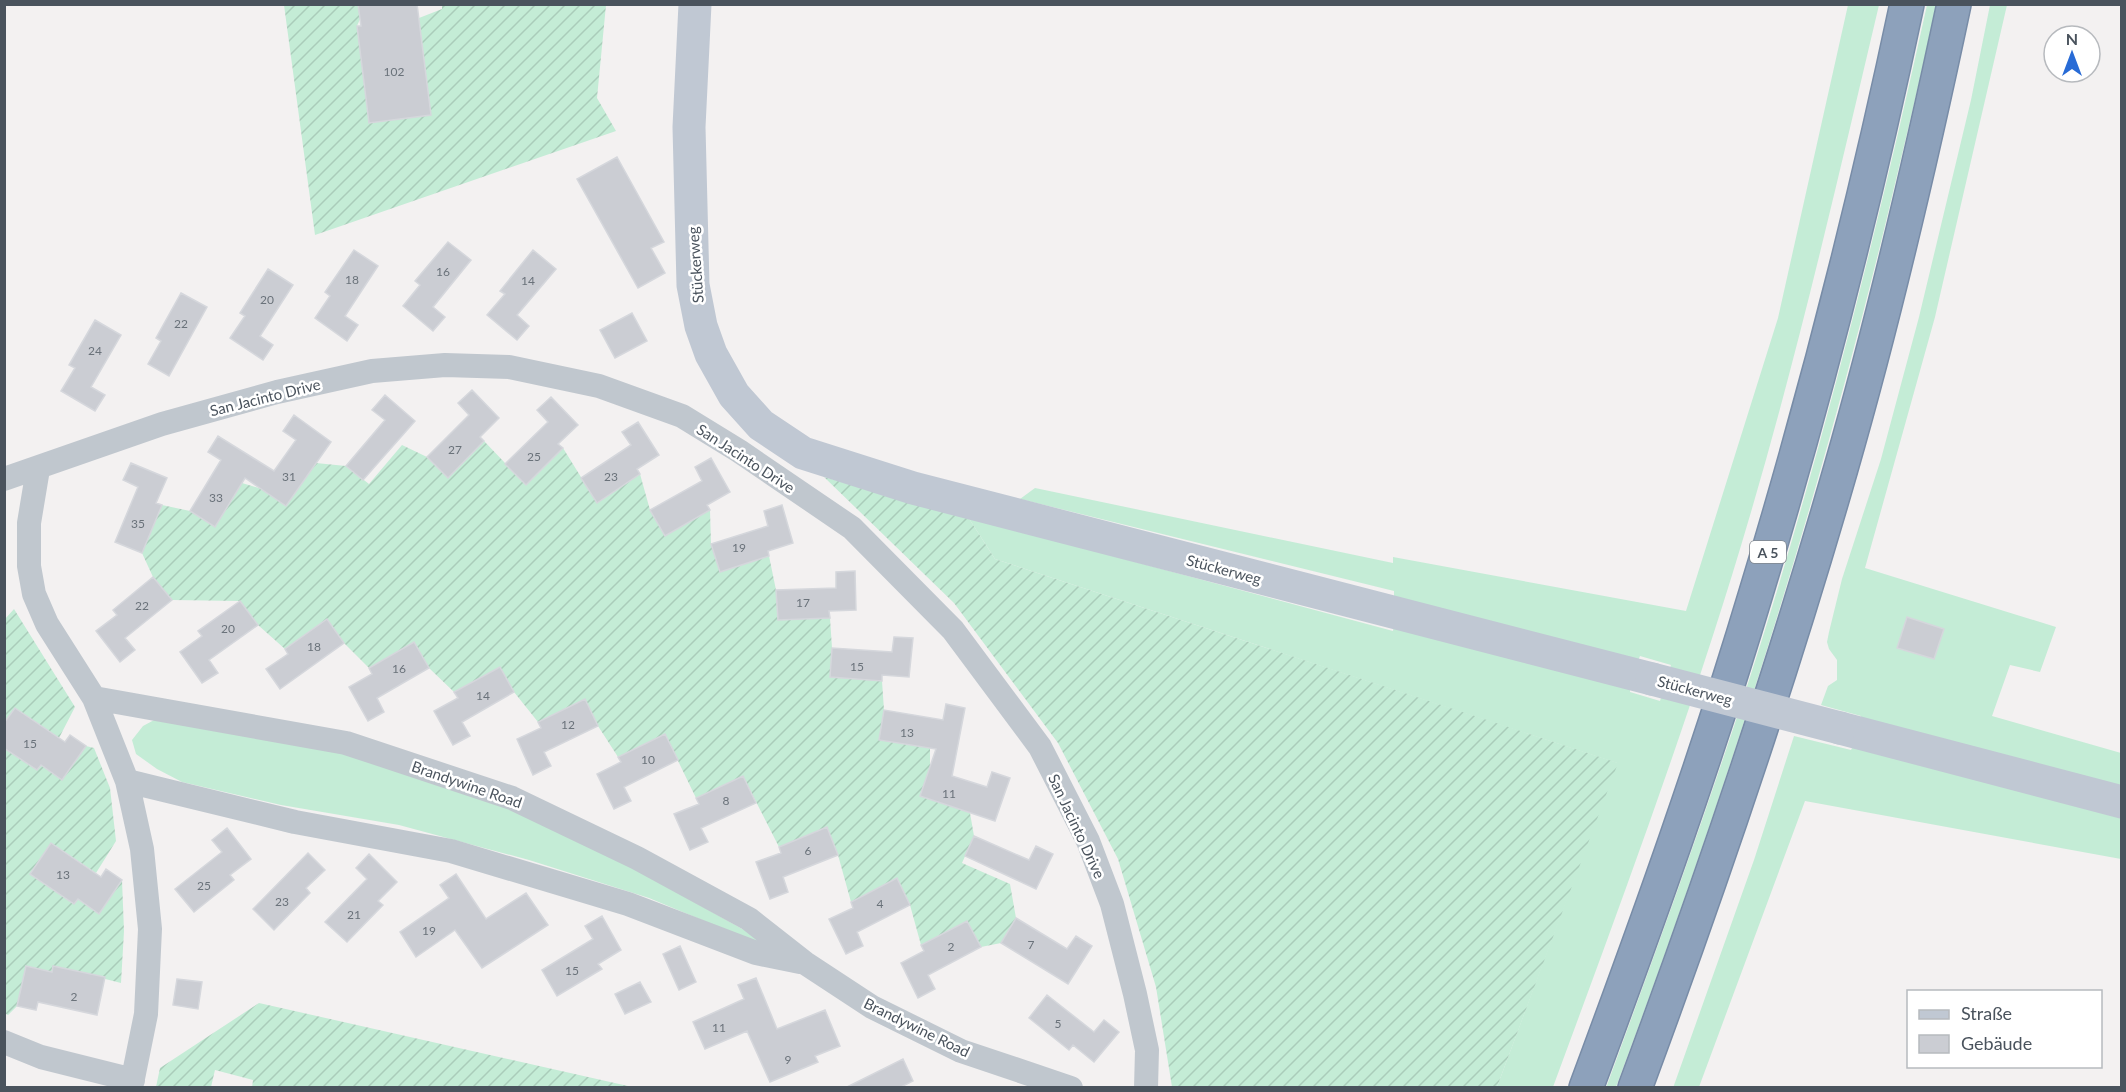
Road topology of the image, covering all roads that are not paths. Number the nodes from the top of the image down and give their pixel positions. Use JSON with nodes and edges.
{"nodes":[{"id":1,"x":695,"y":4,"type":"edge"},
{"id":2,"x":1907,"y":4,"type":"edge"},
{"id":3,"x":1954,"y":4,"type":"edge"},
{"id":4,"x":38,"y":469,"type":"junction"},
{"id":5,"x":4,"y":479,"type":"edge"},
{"id":6,"x":94,"y":698,"type":"junction"},
{"id":7,"x":127,"y":781,"type":"junction"},
{"id":8,"x":2121,"y":802,"type":"edge"},
{"id":9,"x":805,"y":963,"type":"junction"},
{"id":10,"x":4,"y":1042,"type":"edge"},
{"id":11,"x":132,"y":1084,"type":"edge"},
{"id":12,"x":1071,"y":1088,"type":"edge"},
{"id":13,"x":1146,"y":1088,"type":"edge"},
{"id":14,"x":1586,"y":1088,"type":"edge"},
{"id":15,"x":1635,"y":1088,"type":"edge"}],
"edges":[{"from":1,"to":8,"type":"street","name":"Stückerweg","bridge":true},
{"from":2,"to":14,"type":"highway","number":"A 5"},
{"from":3,"to":15,"type":"highway"},
{"from":4,"to":5,"type":"street","name":"San Jacinto Drive"},
{"from":4,"to":6,"type":"street"},
{"from":4,"to":13,"type":"street","name":"San Jacinto Drive"},
{"from":6,"to":7,"type":"street"},
{"from":6,"to":9,"type":"street","name":"Brandywine Road"},
{"from":7,"to":9,"type":"street","name":"Brandywine Road"},
{"from":7,"to":11,"type":"street"},
{"from":9,"to":12,"type":"street","name":"Brandywine Road"},
{"from":10,"to":11,"type":"street"}]}
